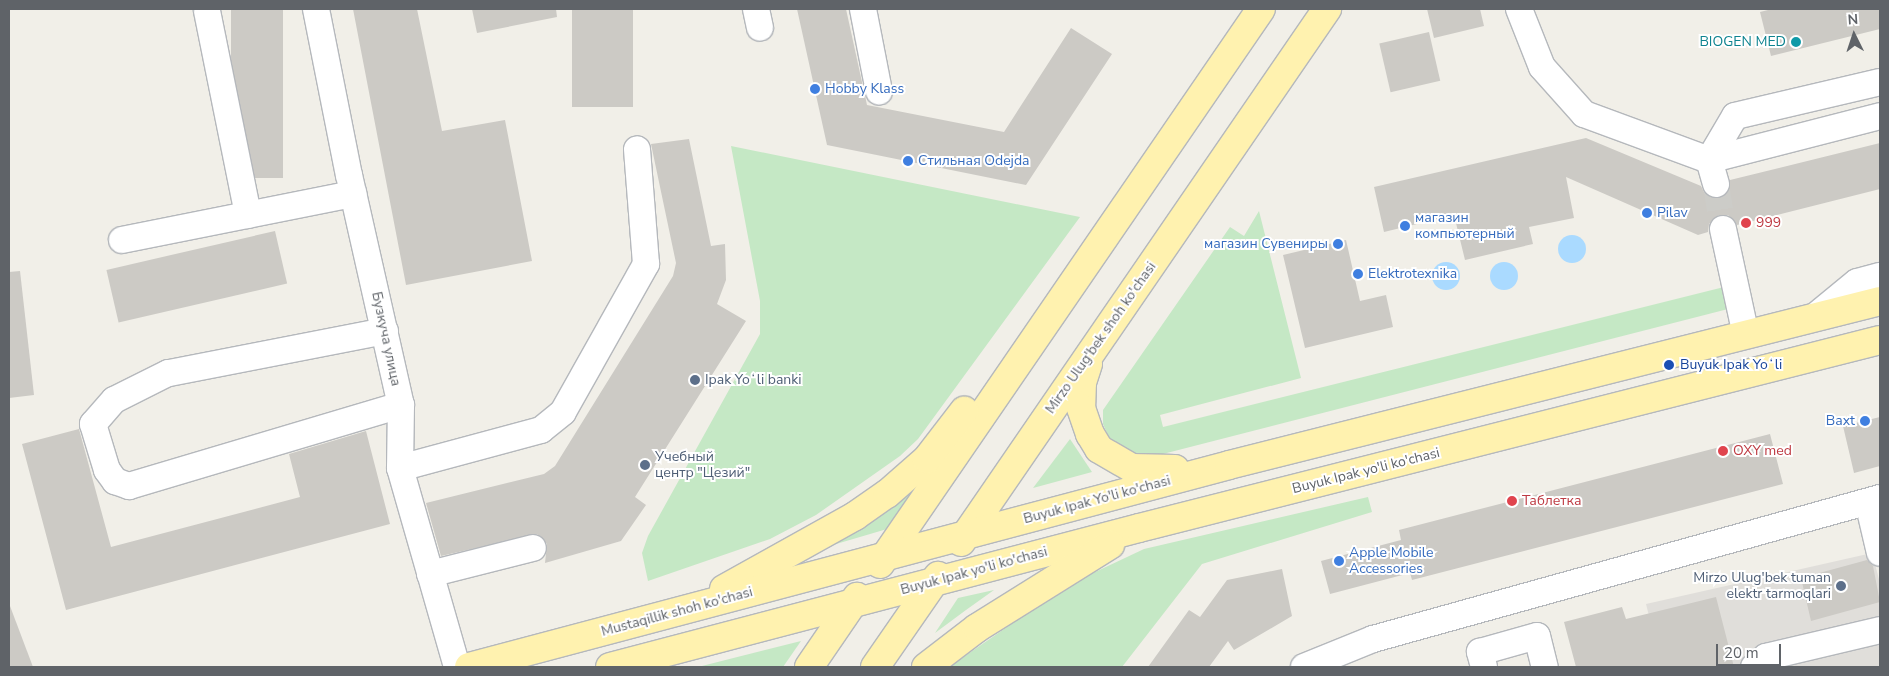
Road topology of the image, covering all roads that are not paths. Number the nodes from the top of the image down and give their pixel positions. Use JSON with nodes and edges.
{"nodes":[{"id":1,"x":316,"y":9,"type":"edge"},
{"id":2,"x":863,"y":9,"type":"edge"},
{"id":3,"x":1261,"y":9,"type":"edge"},
{"id":4,"x":1328,"y":9,"type":"edge"},
{"id":5,"x":1519,"y":9,"type":"edge"},
{"id":6,"x":207,"y":11,"type":"dead end"},
{"id":7,"x":1880,"y":82,"type":"edge"},
{"id":8,"x":879,"y":91,"type":"dead end"},
{"id":9,"x":1194,"y":107,"type":"junction"},
{"id":10,"x":1880,"y":116,"type":"edge"},
{"id":11,"x":637,"y":149,"type":"dead end"},
{"id":12,"x":1712,"y":172,"type":"junction"},
{"id":13,"x":353,"y":194,"type":"junction"},
{"id":14,"x":248,"y":215,"type":"junction"},
{"id":15,"x":1723,"y":229,"type":"tunnel mouth"},
{"id":16,"x":122,"y":240,"type":"dead end"},
{"id":17,"x":1880,"y":276,"type":"edge"},
{"id":18,"x":1880,"y":301,"type":"edge"},
{"id":19,"x":1813,"y":318,"type":"junction"},
{"id":20,"x":385,"y":332,"type":"junction"},
{"id":21,"x":1746,"y":335,"type":"junction"},
{"id":22,"x":1880,"y":340,"type":"edge"},
{"id":23,"x":1093,"y":350,"type":"junction"},
{"id":24,"x":1668,"y":355,"type":"junction"},
{"id":25,"x":1667,"y":394,"type":"junction"},
{"id":26,"x":400,"y":405,"type":"junction"},
{"id":27,"x":1229,"y":465,"type":"junction"},
{"id":28,"x":400,"y":468,"type":"junction"},
{"id":29,"x":1874,"y":500,"type":"edge"},
{"id":30,"x":1139,"y":528,"type":"junction"},
{"id":31,"x":966,"y":535,"type":"junction"},
{"id":32,"x":533,"y":548,"type":"dead end"},
{"id":33,"x":1880,"y":553,"type":"edge"},
{"id":34,"x":885,"y":556,"type":"junction"},
{"id":35,"x":430,"y":574,"type":"junction"},
{"id":36,"x":934,"y":582,"type":"junction"},
{"id":37,"x":853,"y":603,"type":"junction"},
{"id":38,"x":685,"y":610,"type":"junction"},
{"id":39,"x":1880,"y":630,"type":"edge"},
{"id":40,"x":457,"y":667,"type":"edge"},
{"id":41,"x":469,"y":667,"type":"edge"},
{"id":42,"x":610,"y":667,"type":"edge"},
{"id":43,"x":809,"y":667,"type":"edge"},
{"id":44,"x":875,"y":667,"type":"edge"},
{"id":45,"x":926,"y":667,"type":"edge"},
{"id":46,"x":1304,"y":667,"type":"edge"},
{"id":47,"x":1484,"y":667,"type":"edge"},
{"id":48,"x":1545,"y":667,"type":"edge"},
{"id":49,"x":1754,"y":667,"type":"edge"}],
"edges":[{"from":1,"to":13,"type":"street","name":"Бузкуча улица"},
{"from":2,"to":8,"type":"street"},
{"from":3,"to":9,"type":"main road"},
{"from":4,"to":23,"type":"main road","name":"Mirzo Ulug'bek shoh ko'chasi"},
{"from":5,"to":12,"type":"street"},
{"from":6,"to":14,"type":"street"},
{"from":7,"to":12,"type":"street"},
{"from":9,"to":34,"type":"main road"},
{"from":9,"to":38,"type":"main road"},
{"from":10,"to":12,"type":"street"},
{"from":11,"to":28,"type":"street"},
{"from":13,"to":14,"type":"street"},
{"from":13,"to":20,"type":"street","name":"Бузкуча улица"},
{"from":14,"to":16,"type":"street"},
{"from":15,"to":21,"type":"street"},
{"from":17,"to":19,"type":"street"},
{"from":18,"to":19,"type":"main road"},
{"from":19,"to":21,"type":"main road"},
{"from":20,"to":26,"type":"street","name":"Бузкуча улица"},
{"from":20,"to":26,"type":"street"},
{"from":21,"to":24,"type":"main road"},
{"from":22,"to":25,"type":"main road","name":"Buyuk Ipak yo'li ko'chasi"},
{"from":23,"to":27,"type":"main road"},
{"from":23,"to":31,"type":"main road","name":"Mirzo Ulug'bek shoh ko'chasi"},
{"from":24,"to":25,"type":"main road"},
{"from":24,"to":27,"type":"main road"},
{"from":25,"to":30,"type":"main road","name":"Buyuk Ipak yo'li ko'chasi"},
{"from":26,"to":28,"type":"street","name":"Бузкуча улица"},
{"from":27,"to":31,"type":"main road","name":"Buyuk Ipak Yo'li ko'chasi"},
{"from":28,"to":35,"type":"street","name":"Бузкуча улица"},
{"from":29,"to":33,"type":"street"},
{"from":29,"to":46,"type":"street"},
{"from":30,"to":36,"type":"main road","name":"Buyuk Ipak yo'li ko'chasi"},
{"from":30,"to":45,"type":"main road"},
{"from":31,"to":34,"type":"main road"},
{"from":31,"to":36,"type":"main road","name":"Mirzo Ulug'bek shoh ko'chasi"},
{"from":32,"to":35,"type":"street"},
{"from":34,"to":37,"type":"main road"},
{"from":34,"to":38,"type":"main road","name":"Mustaqillik shoh ko'chasi"},
{"from":35,"to":40,"type":"street","name":"Бузкуча улица"},
{"from":36,"to":37,"type":"main road","name":"Buyuk Ipak yo'li ko'chasi"},
{"from":36,"to":44,"type":"main road","name":"Mirzo Ulug'bek shoh ko'chasi"},
{"from":37,"to":42,"type":"main road"},
{"from":37,"to":43,"type":"main road"},
{"from":38,"to":41,"type":"main road","name":"Mustaqillik shoh ko'chasi"},
{"from":39,"to":49,"type":"street"},
{"from":47,"to":48,"type":"street"}]}
